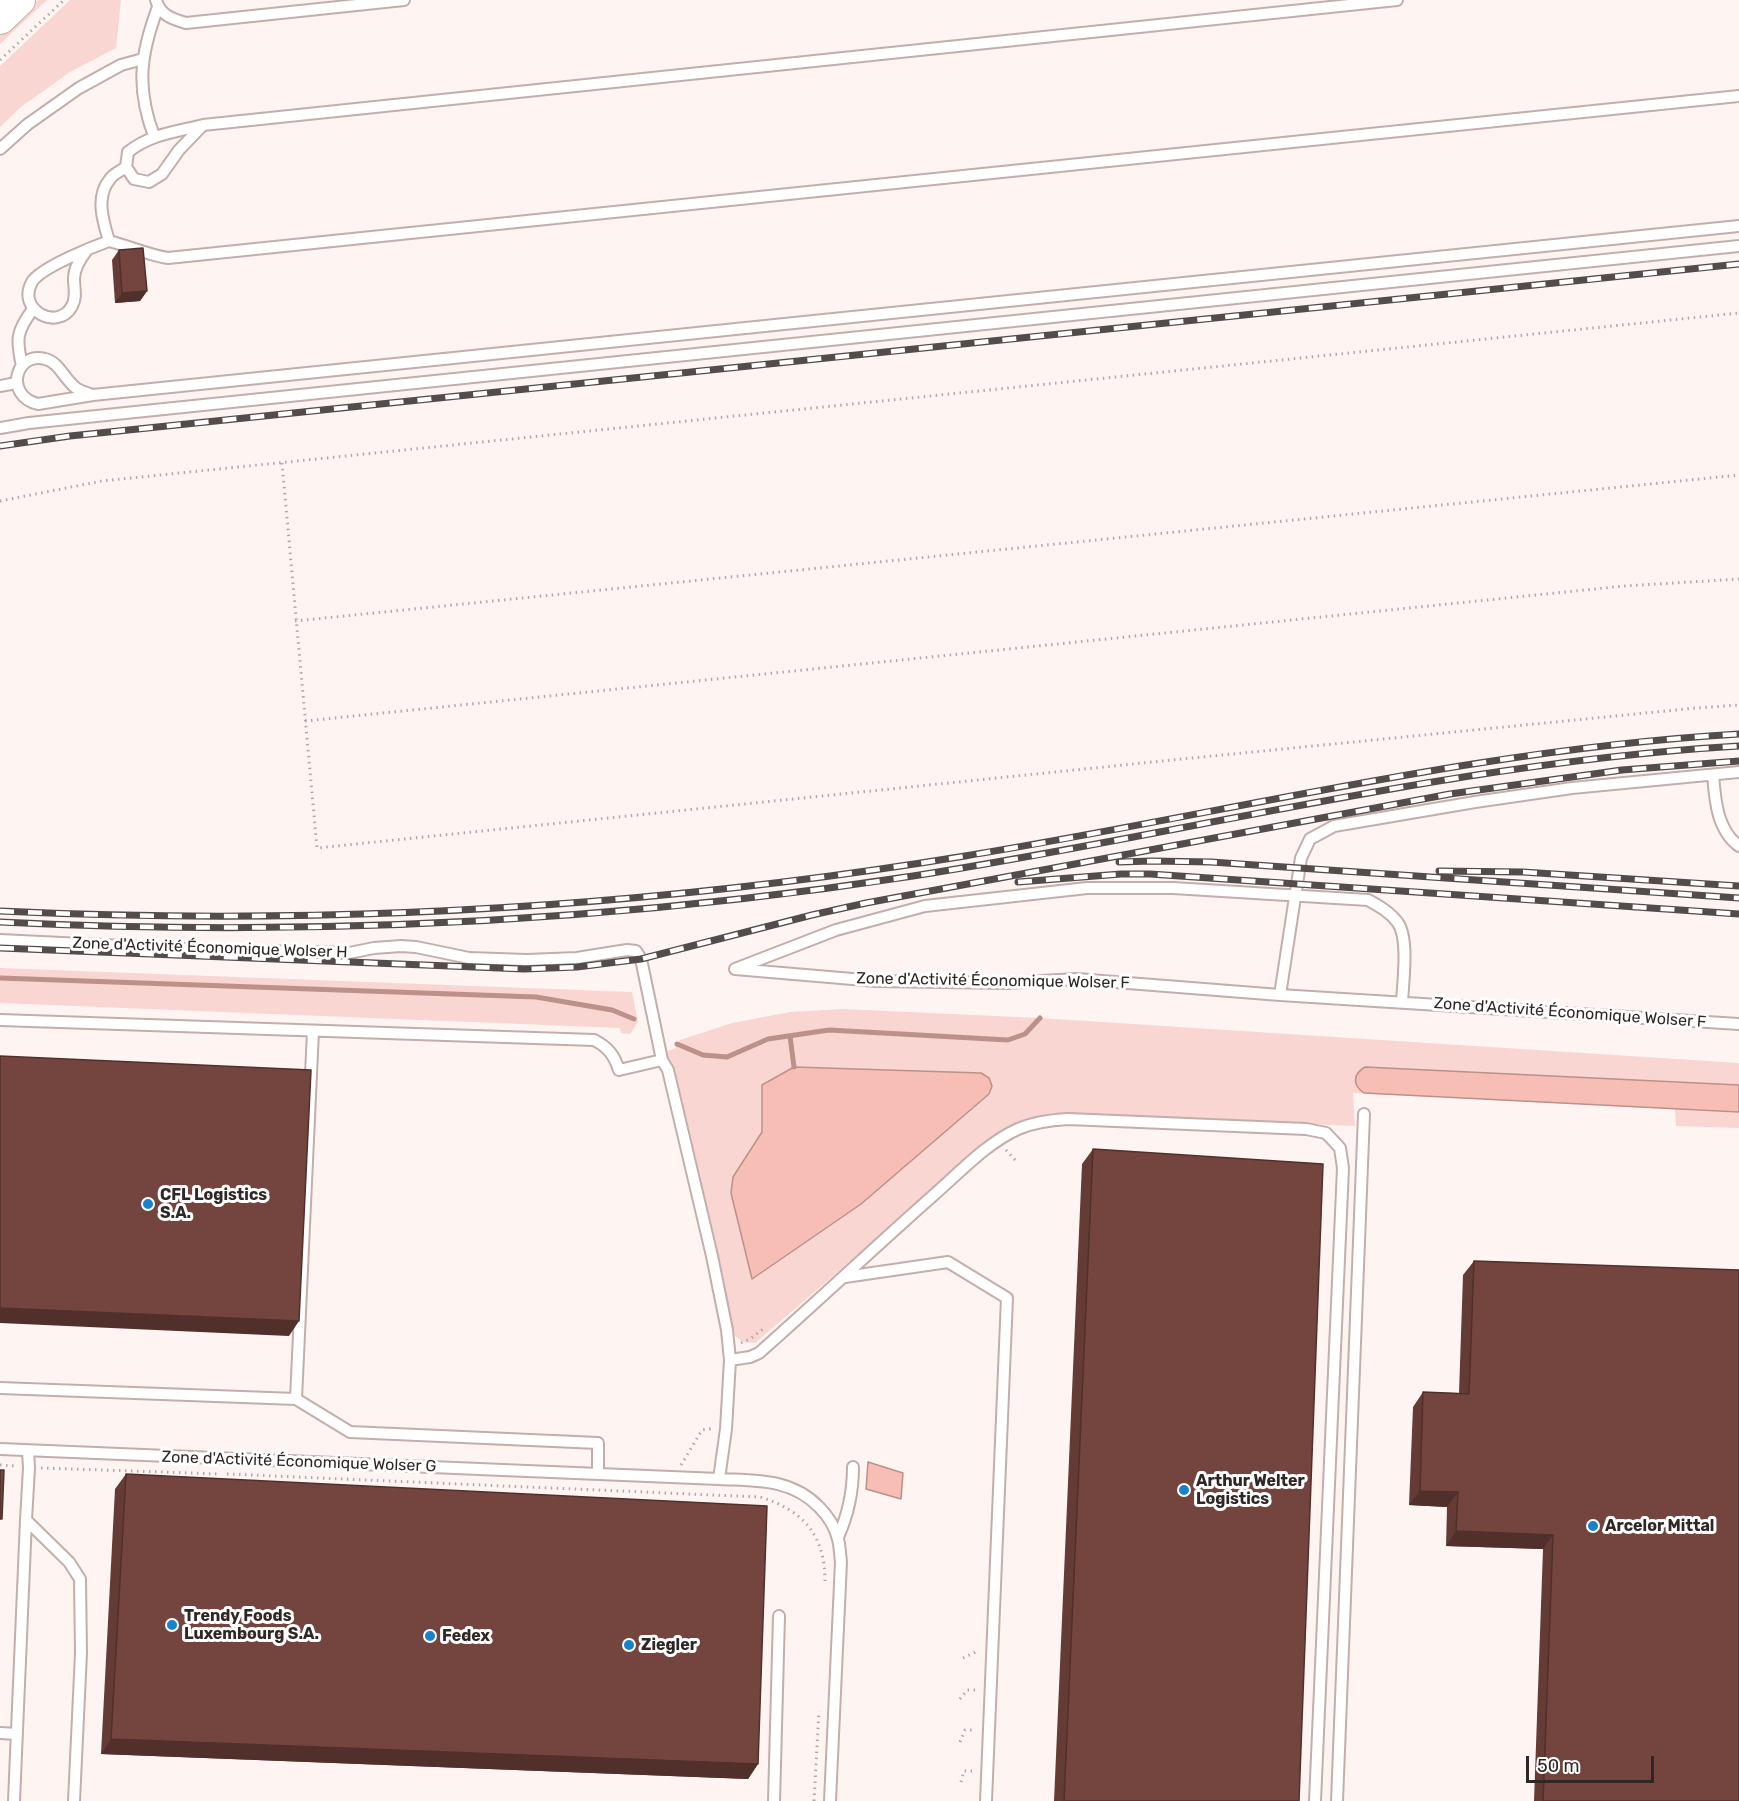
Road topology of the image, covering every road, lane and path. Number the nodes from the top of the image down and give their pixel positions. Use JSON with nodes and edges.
{"nodes":[{"id":1,"x":20,"y":0,"type":"edge"},
{"id":2,"x":64,"y":0,"type":"edge"},
{"id":3,"x":404,"y":0,"type":"edge"},
{"id":4,"x":1397,"y":0,"type":"edge"},
{"id":5,"x":157,"y":3,"type":"edge"},
{"id":6,"x":0,"y":18,"type":"edge"},
{"id":7,"x":143,"y":59,"type":"junction"},
{"id":8,"x":0,"y":60,"type":"edge"},
{"id":9,"x":1739,"y":96,"type":"edge"},
{"id":10,"x":203,"y":125,"type":"junction"},
{"id":11,"x":154,"y":136,"type":"junction"},
{"id":12,"x":0,"y":149,"type":"edge"},
{"id":13,"x":126,"y":167,"type":"junction"},
{"id":14,"x":1739,"y":226,"type":"edge"},
{"id":15,"x":109,"y":241,"type":"junction"},
{"id":16,"x":1739,"y":246,"type":"edge"},
{"id":17,"x":87,"y":250,"type":"junction"},
{"id":18,"x":33,"y":309,"type":"junction"},
{"id":19,"x":1739,"y":313,"type":"edge"},
{"id":20,"x":22,"y":366,"type":"junction"},
{"id":21,"x":16,"y":382,"type":"junction"},
{"id":22,"x":0,"y":386,"type":"edge"},
{"id":23,"x":93,"y":395,"type":"junction"},
{"id":24,"x":0,"y":428,"type":"edge"},
{"id":25,"x":282,"y":463,"type":"junction"},
{"id":26,"x":1739,"y":475,"type":"edge"},
{"id":27,"x":0,"y":501,"type":"edge"},
{"id":28,"x":1739,"y":579,"type":"edge"},
{"id":29,"x":295,"y":621,"type":"junction"},
{"id":30,"x":1739,"y":705,"type":"edge"},
{"id":31,"x":304,"y":721,"type":"junction"},
{"id":32,"x":1739,"y":772,"type":"edge"},
{"id":33,"x":1713,"y":775,"type":"junction"},
{"id":34,"x":1739,"y":846,"type":"edge"},
{"id":35,"x":1294,"y":895,"type":"junction"},
{"id":36,"x":0,"y":940,"type":"edge"},
{"id":37,"x":1280,"y":995,"type":"junction"},
{"id":38,"x":1402,"y":1002,"type":"junction"},
{"id":39,"x":0,"y":1020,"type":"edge"},
{"id":40,"x":1739,"y":1024,"type":"edge"},
{"id":41,"x":313,"y":1031,"type":"junction"},
{"id":42,"x":661,"y":1057,"type":"junction"},
{"id":43,"x":1364,"y":1114,"type":"dead end"},
{"id":44,"x":845,"y":1277,"type":"junction"},
{"id":45,"x":730,"y":1360,"type":"junction"},
{"id":46,"x":0,"y":1388,"type":"edge"},
{"id":47,"x":296,"y":1400,"type":"junction"},
{"id":48,"x":726,"y":1429,"type":"junction"},
{"id":49,"x":0,"y":1449,"type":"edge"},
{"id":50,"x":28,"y":1450,"type":"junction"},
{"id":51,"x":0,"y":1464,"type":"edge"},
{"id":52,"x":853,"y":1467,"type":"dead end"},
{"id":53,"x":29,"y":1468,"type":"junction"},
{"id":54,"x":598,"y":1474,"type":"junction"},
{"id":55,"x":679,"y":1478,"type":"junction"},
{"id":56,"x":719,"y":1479,"type":"junction"},
{"id":57,"x":677,"y":1493,"type":"junction"},
{"id":58,"x":26,"y":1520,"type":"junction"},
{"id":59,"x":838,"y":1537,"type":"junction"},
{"id":60,"x":824,"y":1590,"type":"dead end"},
{"id":61,"x":779,"y":1616,"type":"dead end"},
{"id":62,"x":978,"y":1651,"type":"dead end"},
{"id":63,"x":963,"y":1658,"type":"dead end"},
{"id":64,"x":976,"y":1690,"type":"dead end"},
{"id":65,"x":960,"y":1699,"type":"dead end"},
{"id":66,"x":819,"y":1705,"type":"dead end"},
{"id":67,"x":974,"y":1730,"type":"dead end"},
{"id":68,"x":0,"y":1733,"type":"edge"},
{"id":69,"x":17,"y":1734,"type":"junction"},
{"id":70,"x":960,"y":1742,"type":"dead end"},
{"id":71,"x":972,"y":1771,"type":"dead end"},
{"id":72,"x":960,"y":1782,"type":"dead end"},
{"id":73,"x":14,"y":1801,"type":"edge"},
{"id":74,"x":74,"y":1801,"type":"edge"},
{"id":75,"x":774,"y":1801,"type":"edge"},
{"id":76,"x":814,"y":1801,"type":"edge"},
{"id":77,"x":830,"y":1801,"type":"edge"},
{"id":78,"x":986,"y":1801,"type":"edge"},
{"id":79,"x":1315,"y":1801,"type":"edge"},
{"id":80,"x":1337,"y":1801,"type":"edge"}],
"edges":[{"from":1,"to":6,"type":"main road"},
{"from":2,"to":8,"type":"path"},
{"from":3,"to":5,"type":"lane"},
{"from":4,"to":10,"type":"lane"},
{"from":5,"to":7,"type":"lane"},
{"from":7,"to":11,"type":"lane"},
{"from":7,"to":12,"type":"lane"},
{"from":9,"to":15,"type":"lane"},
{"from":10,"to":11,"type":"lane"},
{"from":10,"to":13,"type":"lane"},
{"from":11,"to":13,"type":"lane"},
{"from":13,"to":15,"type":"lane"},
{"from":14,"to":23,"type":"lane"},
{"from":15,"to":17,"type":"lane"},
{"from":16,"to":24,"type":"lane"},
{"from":17,"to":18,"type":"lane"},
{"from":17,"to":18,"type":"lane"},
{"from":18,"to":20,"type":"lane"},
{"from":19,"to":25,"type":"path"},
{"from":20,"to":21,"type":"lane"},
{"from":20,"to":23,"type":"lane"},
{"from":21,"to":22,"type":"lane"},
{"from":21,"to":23,"type":"lane"},
{"from":25,"to":27,"type":"path"},
{"from":25,"to":29,"type":"path"},
{"from":26,"to":29,"type":"path"},
{"from":28,"to":31,"type":"path"},
{"from":29,"to":31,"type":"path"},
{"from":30,"to":31,"type":"path"},
{"from":32,"to":33,"type":"lane"},
{"from":33,"to":34,"type":"lane"},
{"from":33,"to":35,"type":"lane"},
{"from":35,"to":37,"type":"lane"},
{"from":35,"to":37,"type":"lane","name":"Zone d'Activité Économique Wolser F"},
{"from":35,"to":38,"type":"lane","name":"Zone d'Activité Économique Wolser F"},
{"from":36,"to":42,"type":"lane","name":"Zone d'Activité Économique Wolser H"},
{"from":37,"to":38,"type":"lane","name":"Zone d'Activité Économique Wolser F"},
{"from":38,"to":40,"type":"lane","name":"Zone d'Activité Économique Wolser F"},
{"from":39,"to":41,"type":"lane"},
{"from":41,"to":42,"type":"lane"},
{"from":41,"to":47,"type":"lane"},
{"from":42,"to":45,"type":"lane"},
{"from":43,"to":80,"type":"lane"},
{"from":44,"to":45,"type":"lane"},
{"from":44,"to":78,"type":"lane"},
{"from":44,"to":79,"type":"lane"},
{"from":45,"to":48,"type":"lane"},
{"from":46,"to":47,"type":"lane","name":"Zone d'Activité Économique Wolser G"},
{"from":47,"to":54,"type":"lane","name":"Zone d'Activité Économique Wolser G"},
{"from":48,"to":55,"type":"path"},
{"from":48,"to":56,"type":"lane"},
{"from":49,"to":50,"type":"lane","name":"Zone d'Activité Économique Wolser G"},
{"from":50,"to":53,"type":"lane"},
{"from":50,"to":54,"type":"lane","name":"Zone d'Activité Économique Wolser G"},
{"from":51,"to":53,"type":"path"},
{"from":52,"to":59,"type":"lane"},
{"from":53,"to":57,"type":"path"},
{"from":53,"to":58,"type":"lane"},
{"from":54,"to":55,"type":"lane","name":"Zone d'Activité Économique Wolser G"},
{"from":55,"to":56,"type":"lane","name":"Zone d'Activité Économique Wolser G"},
{"from":55,"to":57,"type":"path"},
{"from":56,"to":59,"type":"lane","name":"Zone d'Activité Économique Wolser G"},
{"from":57,"to":60,"type":"path"},
{"from":58,"to":69,"type":"lane"},
{"from":58,"to":74,"type":"lane"},
{"from":59,"to":77,"type":"lane","name":"Zone d'Activité Économique Wolser G"},
{"from":61,"to":75,"type":"lane"},
{"from":62,"to":63,"type":"path"},
{"from":64,"to":65,"type":"path"},
{"from":66,"to":76,"type":"path"},
{"from":67,"to":70,"type":"path"},
{"from":68,"to":69,"type":"lane"},
{"from":69,"to":73,"type":"lane"},
{"from":71,"to":72,"type":"path"}]}
